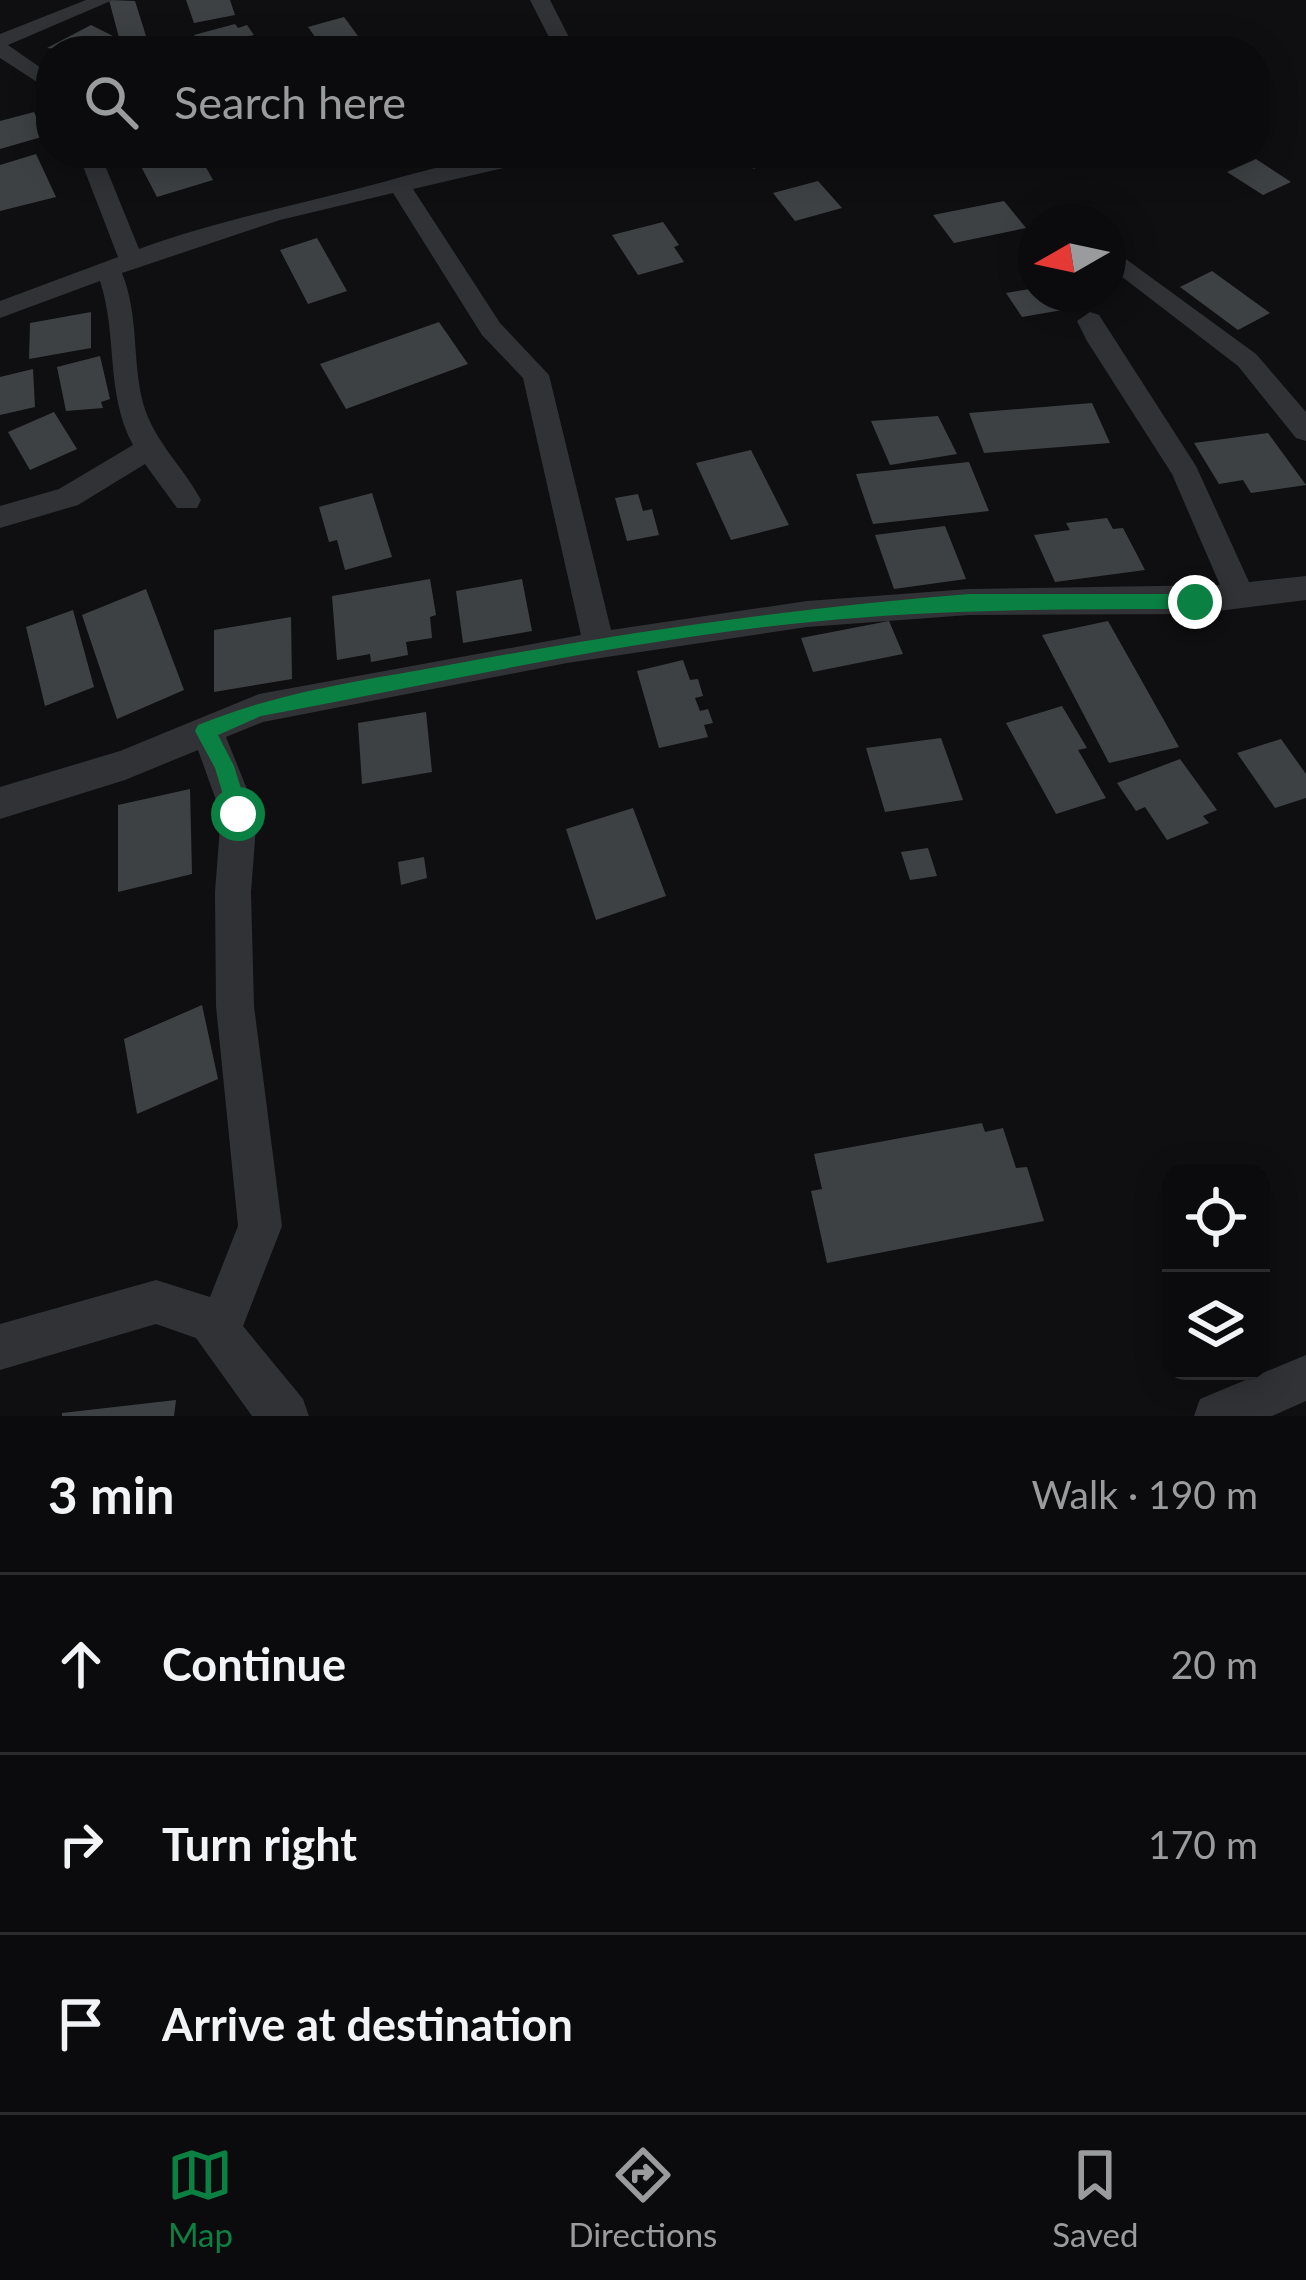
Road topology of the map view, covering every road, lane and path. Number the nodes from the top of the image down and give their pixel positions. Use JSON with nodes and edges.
{"nodes":[{"id":1,"x":103,"y":0,"type":"edge"},
{"id":2,"x":540,"y":0,"type":"edge"},
{"id":3,"x":558,"y":36,"type":"edge"},
{"id":4,"x":0,"y":45,"type":"edge"},
{"id":5,"x":36,"y":73,"type":"edge"},
{"id":6,"x":92,"y":168,"type":"edge"},
{"id":7,"x":471,"y":168,"type":"edge"},
{"id":8,"x":399,"y":184,"type":"junction"},
{"id":9,"x":119,"y":265,"type":"junction"},
{"id":10,"x":1126,"y":268,"type":"edge"},
{"id":11,"x":0,"y":310,"type":"edge"},
{"id":12,"x":1090,"y":321,"type":"dead end"},
{"id":13,"x":1306,"y":431,"type":"edge"},
{"id":14,"x":147,"y":450,"type":"junction"},
{"id":15,"x":187,"y":500,"type":"dead end"},
{"id":16,"x":0,"y":517,"type":"edge"},
{"id":17,"x":1306,"y":588,"type":"edge"},
{"id":18,"x":1240,"y":596,"type":"junction"},
{"id":19,"x":598,"y":646,"type":"junction"},
{"id":20,"x":205,"y":731,"type":"junction"},
{"id":21,"x":0,"y":803,"type":"edge"},
{"id":22,"x":219,"y":1331,"type":"junction"},
{"id":23,"x":0,"y":1347,"type":"edge"},
{"id":24,"x":1306,"y":1378,"type":"edge"},
{"id":25,"x":276,"y":1412,"type":"edge"},
{"id":26,"x":1217,"y":1416,"type":"edge"}],
"edges":[{"from":1,"to":4,"type":"street"},
{"from":2,"to":3,"type":"street"},
{"from":4,"to":5,"type":"street"},
{"from":6,"to":9,"type":"street"},
{"from":7,"to":8,"type":"street"},
{"from":8,"to":9,"type":"street"},
{"from":8,"to":19,"type":"street"},
{"from":9,"to":11,"type":"street"},
{"from":9,"to":14,"type":"street"},
{"from":10,"to":13,"type":"street"},
{"from":12,"to":18,"type":"street"},
{"from":14,"to":15,"type":"street"},
{"from":14,"to":16,"type":"street"},
{"from":17,"to":18,"type":"street"},
{"from":18,"to":19,"type":"street"},
{"from":19,"to":20,"type":"street"},
{"from":20,"to":21,"type":"street"},
{"from":20,"to":22,"type":"street"},
{"from":22,"to":23,"type":"street"},
{"from":22,"to":25,"type":"street"},
{"from":24,"to":26,"type":"street"}]}
